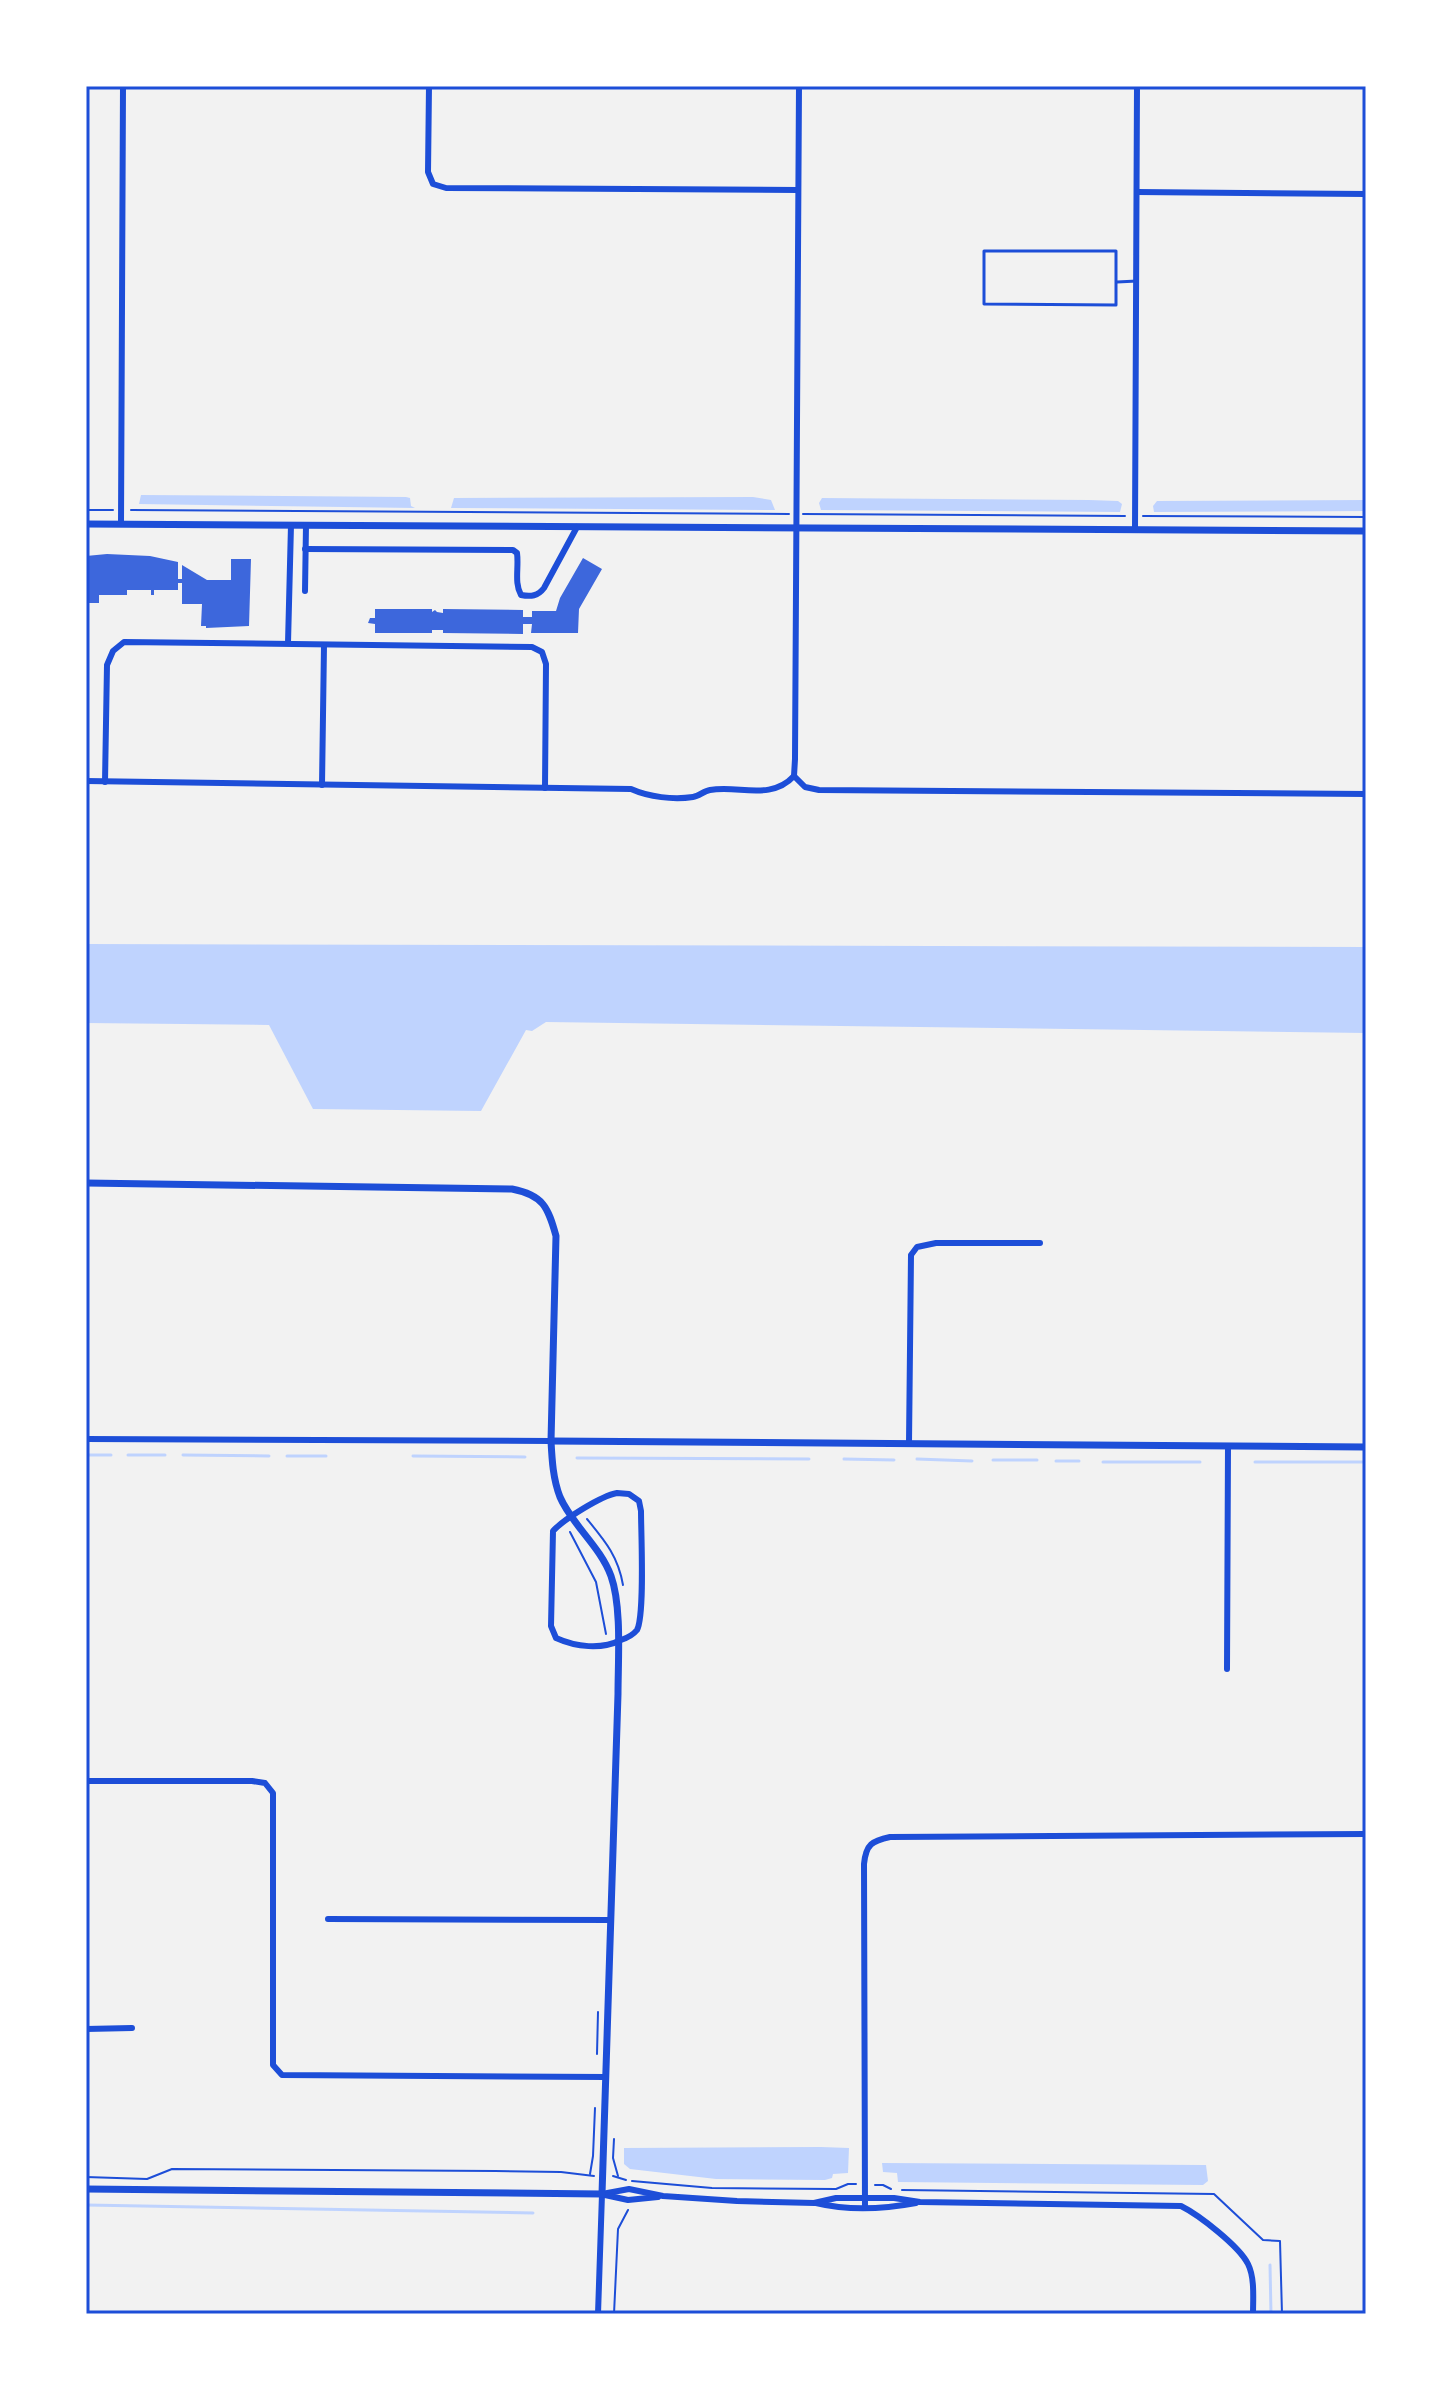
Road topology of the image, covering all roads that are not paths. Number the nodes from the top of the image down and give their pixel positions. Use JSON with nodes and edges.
{"nodes":[{"id":1,"x":123,"y":86,"type":"edge"},
{"id":2,"x":429,"y":86,"type":"edge"},
{"id":3,"x":799,"y":86,"type":"edge"},
{"id":4,"x":1137,"y":86,"type":"edge"},
{"id":5,"x":798,"y":190,"type":"junction"},
{"id":6,"x":1137,"y":192,"type":"junction"},
{"id":7,"x":1366,"y":194,"type":"edge"},
{"id":8,"x":1137,"y":281,"type":"junction"},
{"id":9,"x":1116,"y":282,"type":"junction"},
{"id":10,"x":86,"y":524,"type":"edge"},
{"id":11,"x":121,"y":524,"type":"junction"},
{"id":12,"x":291,"y":525,"type":"junction"},
{"id":13,"x":306,"y":525,"type":"junction"},
{"id":14,"x":577,"y":527,"type":"junction"},
{"id":15,"x":797,"y":528,"type":"junction"},
{"id":16,"x":1135,"y":530,"type":"junction"},
{"id":17,"x":1366,"y":531,"type":"edge"},
{"id":18,"x":305,"y":549,"type":"junction"},
{"id":19,"x":305,"y":591,"type":"dead end"},
{"id":20,"x":288,"y":643,"type":"junction"},
{"id":21,"x":324,"y":645,"type":"junction"},
{"id":22,"x":794,"y":776,"type":"junction"},
{"id":23,"x":86,"y":781,"type":"edge"},
{"id":24,"x":105,"y":782,"type":"junction"},
{"id":25,"x":322,"y":785,"type":"junction"},
{"id":26,"x":545,"y":788,"type":"junction"},
{"id":27,"x":1366,"y":794,"type":"edge"},
{"id":28,"x":86,"y":1183,"type":"edge"},
{"id":29,"x":1040,"y":1243,"type":"dead end"},
{"id":30,"x":86,"y":1439,"type":"edge"},
{"id":31,"x":551,"y":1441,"type":"junction"},
{"id":32,"x":909,"y":1443,"type":"junction"},
{"id":33,"x":1228,"y":1446,"type":"junction"},
{"id":34,"x":1366,"y":1447,"type":"edge"},
{"id":35,"x":573,"y":1516,"type":"junction"},
{"id":36,"x":618,"y":1642,"type":"junction"},
{"id":37,"x":1227,"y":1669,"type":"dead end"},
{"id":38,"x":86,"y":1781,"type":"edge"},
{"id":39,"x":1366,"y":1834,"type":"edge"},
{"id":40,"x":328,"y":1919,"type":"dead end"},
{"id":41,"x":611,"y":1920,"type":"junction"},
{"id":42,"x":132,"y":2028,"type":"dead end"},
{"id":43,"x":86,"y":2029,"type":"edge"},
{"id":44,"x":606,"y":2077,"type":"junction"},
{"id":45,"x":86,"y":2189,"type":"edge"},
{"id":46,"x":602,"y":2194,"type":"junction"},
{"id":47,"x":663,"y":2196,"type":"junction"},
{"id":48,"x":865,"y":2198,"type":"junction"},
{"id":49,"x":920,"y":2202,"type":"junction"},
{"id":50,"x":814,"y":2203,"type":"junction"},
{"id":51,"x":865,"y":2208,"type":"junction"},
{"id":52,"x":598,"y":2314,"type":"edge"},
{"id":53,"x":1253,"y":2314,"type":"edge"}],
"edges":[{"from":1,"to":11,"type":"street"},
{"from":2,"to":5,"type":"street"},
{"from":3,"to":5,"type":"street"},
{"from":4,"to":6,"type":"street"},
{"from":5,"to":15,"type":"street"},
{"from":6,"to":7,"type":"street"},
{"from":6,"to":8,"type":"street"},
{"from":8,"to":9,"type":"lane"},
{"from":8,"to":16,"type":"street"},
{"from":9,"to":9,"type":"lane"},
{"from":10,"to":11,"type":"street"},
{"from":11,"to":12,"type":"street"},
{"from":12,"to":13,"type":"street"},
{"from":12,"to":20,"type":"street"},
{"from":13,"to":14,"type":"street"},
{"from":13,"to":18,"type":"street"},
{"from":14,"to":15,"type":"street"},
{"from":14,"to":18,"type":"street"},
{"from":15,"to":16,"type":"street"},
{"from":15,"to":22,"type":"street"},
{"from":16,"to":17,"type":"street"},
{"from":18,"to":19,"type":"street"},
{"from":20,"to":21,"type":"street"},
{"from":20,"to":24,"type":"street"},
{"from":21,"to":25,"type":"street"},
{"from":21,"to":26,"type":"street"},
{"from":22,"to":26,"type":"street"},
{"from":22,"to":27,"type":"street"},
{"from":23,"to":24,"type":"street"},
{"from":24,"to":25,"type":"street"},
{"from":25,"to":26,"type":"street"},
{"from":28,"to":31,"type":"street"},
{"from":29,"to":32,"type":"street"},
{"from":30,"to":31,"type":"street"},
{"from":31,"to":32,"type":"street"},
{"from":31,"to":35,"type":"street"},
{"from":32,"to":33,"type":"street"},
{"from":33,"to":34,"type":"street"},
{"from":33,"to":37,"type":"street"},
{"from":35,"to":36,"type":"street"},
{"from":35,"to":36,"type":"street"},
{"from":35,"to":36,"type":"street"},
{"from":36,"to":41,"type":"street"},
{"from":38,"to":44,"type":"street"},
{"from":39,"to":48,"type":"street"},
{"from":40,"to":41,"type":"street"},
{"from":41,"to":44,"type":"street"},
{"from":42,"to":43,"type":"street"},
{"from":44,"to":46,"type":"street"},
{"from":45,"to":46,"type":"street"},
{"from":46,"to":47,"type":"street"},
{"from":46,"to":47,"type":"street"},
{"from":46,"to":52,"type":"street"},
{"from":47,"to":50,"type":"street"},
{"from":48,"to":49,"type":"street"},
{"from":48,"to":50,"type":"street"},
{"from":48,"to":51,"type":"street"},
{"from":49,"to":51,"type":"street"},
{"from":49,"to":53,"type":"street"},
{"from":50,"to":51,"type":"street"}]}
